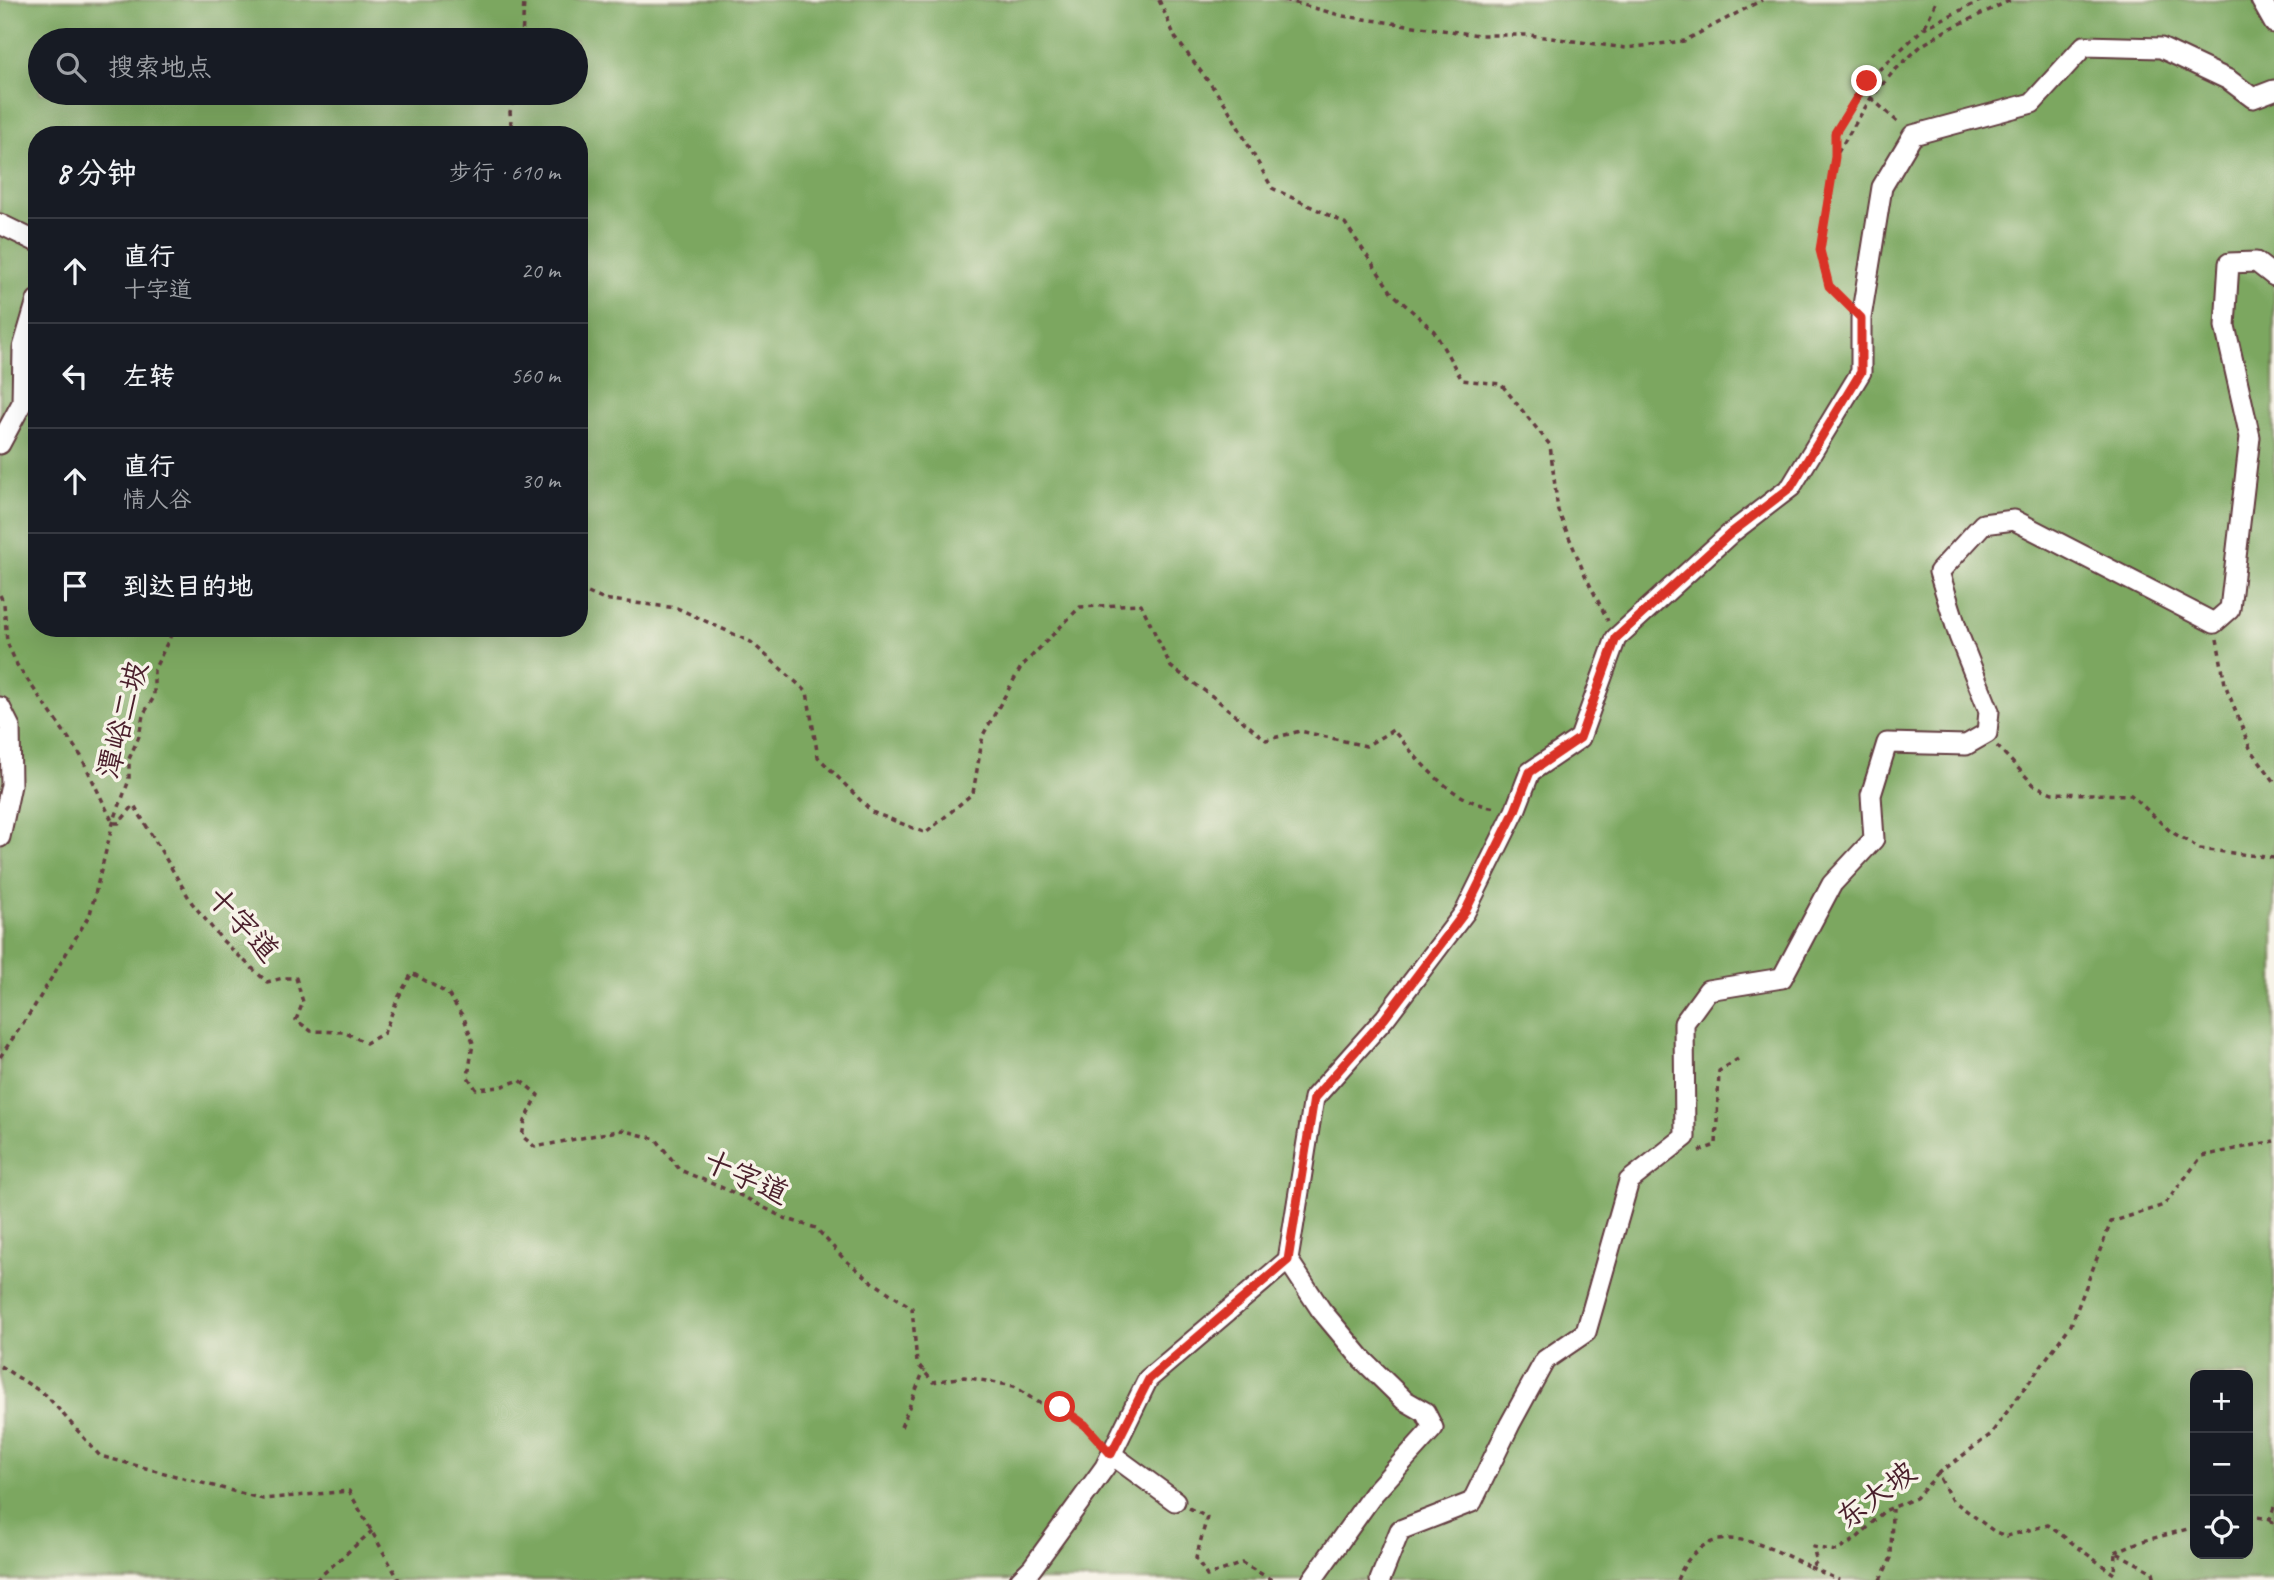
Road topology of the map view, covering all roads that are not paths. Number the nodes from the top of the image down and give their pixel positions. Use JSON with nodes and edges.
{"nodes":[{"id":1,"x":2261,"y":0,"type":"edge"},
{"id":2,"x":2274,"y":23,"type":"edge"},
{"id":3,"x":2274,"y":90,"type":"edge"},
{"id":4,"x":0,"y":224,"type":"edge"},
{"id":5,"x":28,"y":238,"type":"edge"},
{"id":6,"x":2274,"y":276,"type":"edge"},
{"id":7,"x":28,"y":331,"type":"edge"},
{"id":8,"x":0,"y":444,"type":"edge"},
{"id":9,"x":0,"y":707,"type":"edge"},
{"id":10,"x":0,"y":837,"type":"edge"},
{"id":11,"x":1288,"y":1260,"type":"junction"},
{"id":12,"x":1111,"y":1454,"type":"junction"},
{"id":13,"x":1175,"y":1501,"type":"road end"},
{"id":14,"x":1020,"y":1580,"type":"edge"},
{"id":15,"x":1312,"y":1580,"type":"edge"},
{"id":16,"x":1380,"y":1580,"type":"edge"}],
"edges":[{"from":1,"to":2,"type":"lane"},
{"from":3,"to":11,"type":"lane"},
{"from":4,"to":5,"type":"lane"},
{"from":6,"to":16,"type":"lane"},
{"from":7,"to":8,"type":"lane"},
{"from":9,"to":10,"type":"lane"},
{"from":11,"to":12,"type":"lane"},
{"from":11,"to":15,"type":"lane"},
{"from":12,"to":13,"type":"lane"},
{"from":12,"to":14,"type":"lane"}]}
